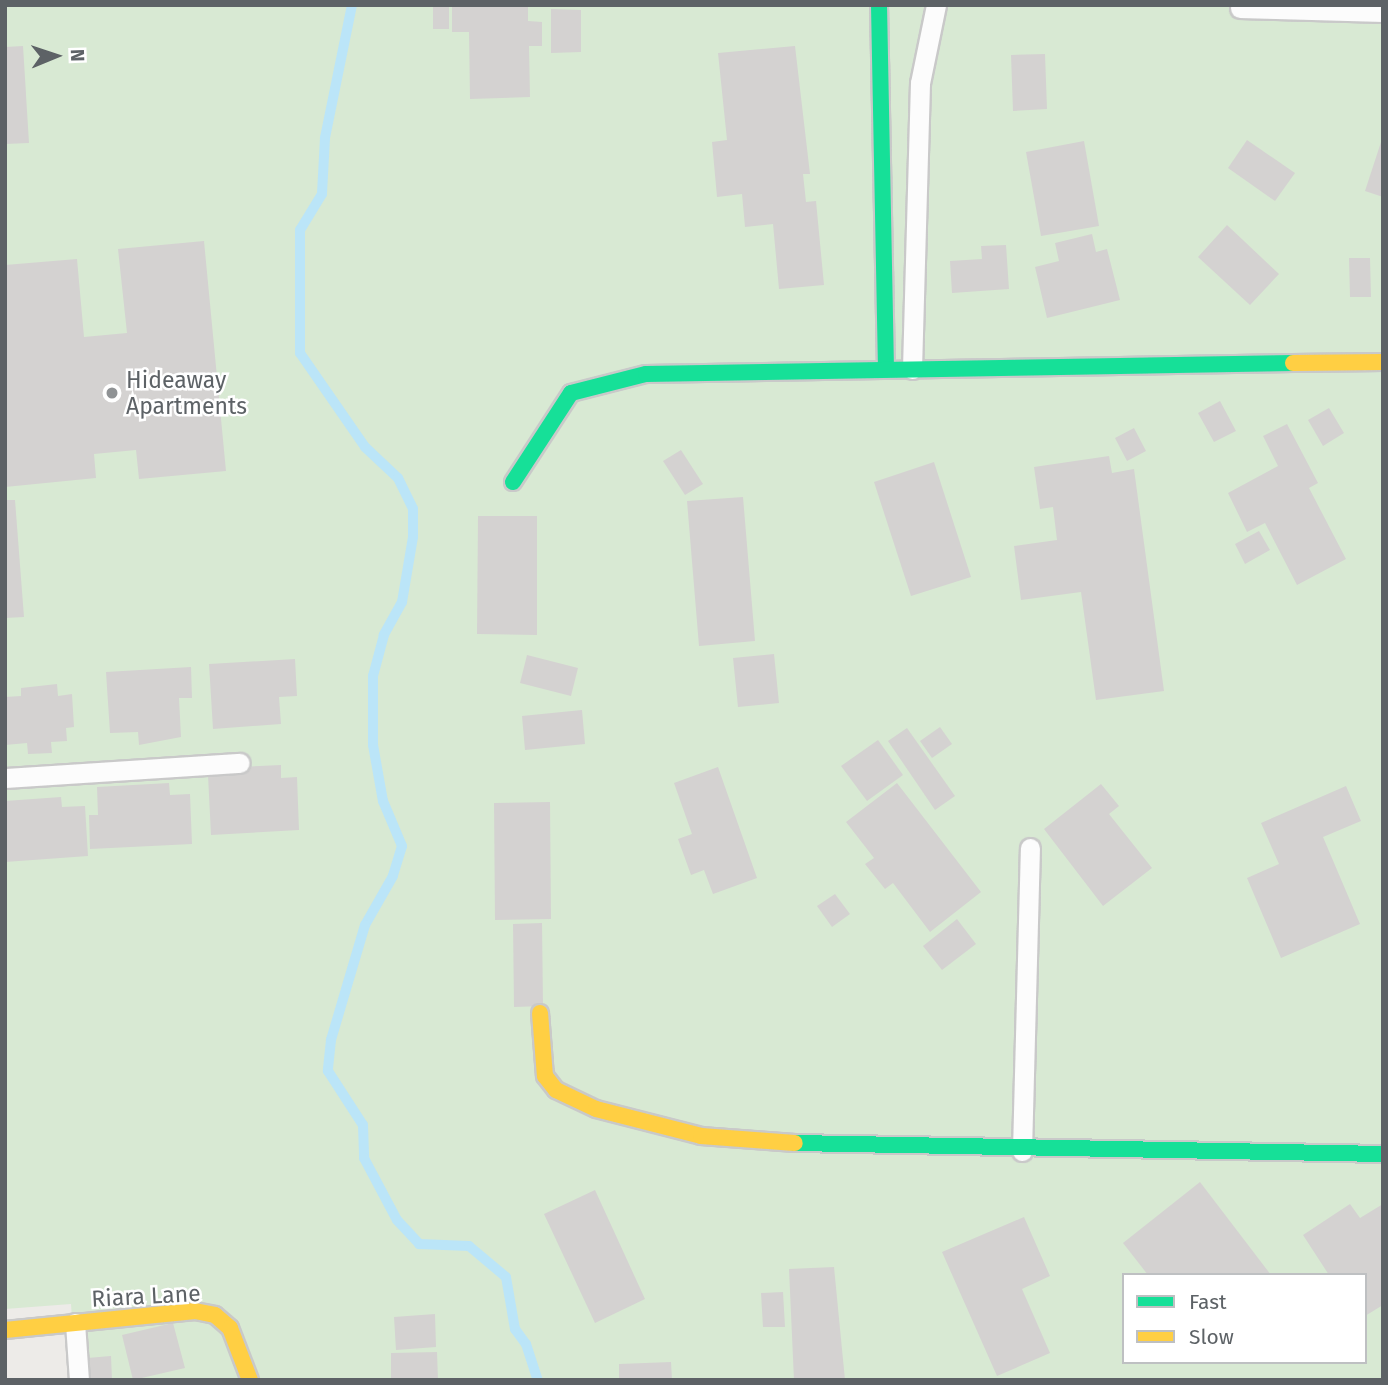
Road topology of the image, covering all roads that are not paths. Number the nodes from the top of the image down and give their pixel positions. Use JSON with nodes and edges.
{"nodes":[{"id":1,"x":879,"y":5,"type":"edge"},
{"id":2,"x":936,"y":5,"type":"edge"},
{"id":3,"x":1240,"y":8,"type":"dead end"},
{"id":4,"x":1383,"y":12,"type":"edge"},
{"id":5,"x":1383,"y":362,"type":"edge"},
{"id":6,"x":886,"y":369,"type":"junction"},
{"id":7,"x":912,"y":369,"type":"junction"},
{"id":8,"x":513,"y":482,"type":"dead end"},
{"id":9,"x":240,"y":763,"type":"dead end"},
{"id":10,"x":5,"y":778,"type":"edge"},
{"id":11,"x":1030,"y":848,"type":"dead end"},
{"id":12,"x":540,"y":1013,"type":"dead end"},
{"id":13,"x":1023,"y":1151,"type":"junction"},
{"id":14,"x":1383,"y":1154,"type":"edge"},
{"id":15,"x":75,"y":1323,"type":"junction"},
{"id":16,"x":5,"y":1330,"type":"edge"},
{"id":17,"x":79,"y":1380,"type":"edge"},
{"id":18,"x":250,"y":1380,"type":"edge"}],
"edges":[{"from":1,"to":6,"type":"street"},
{"from":2,"to":7,"type":"lane"},
{"from":3,"to":4,"type":"lane"},
{"from":5,"to":7,"type":"street"},
{"from":6,"to":7,"type":"street"},
{"from":6,"to":8,"type":"street"},
{"from":9,"to":10,"type":"lane"},
{"from":11,"to":13,"type":"lane"},
{"from":12,"to":13,"type":"street"},
{"from":13,"to":14,"type":"street"},
{"from":15,"to":16,"type":"street","name":"Riara Lane"},
{"from":15,"to":17,"type":"lane"},
{"from":15,"to":18,"type":"street","name":"Riara Lane"}]}
